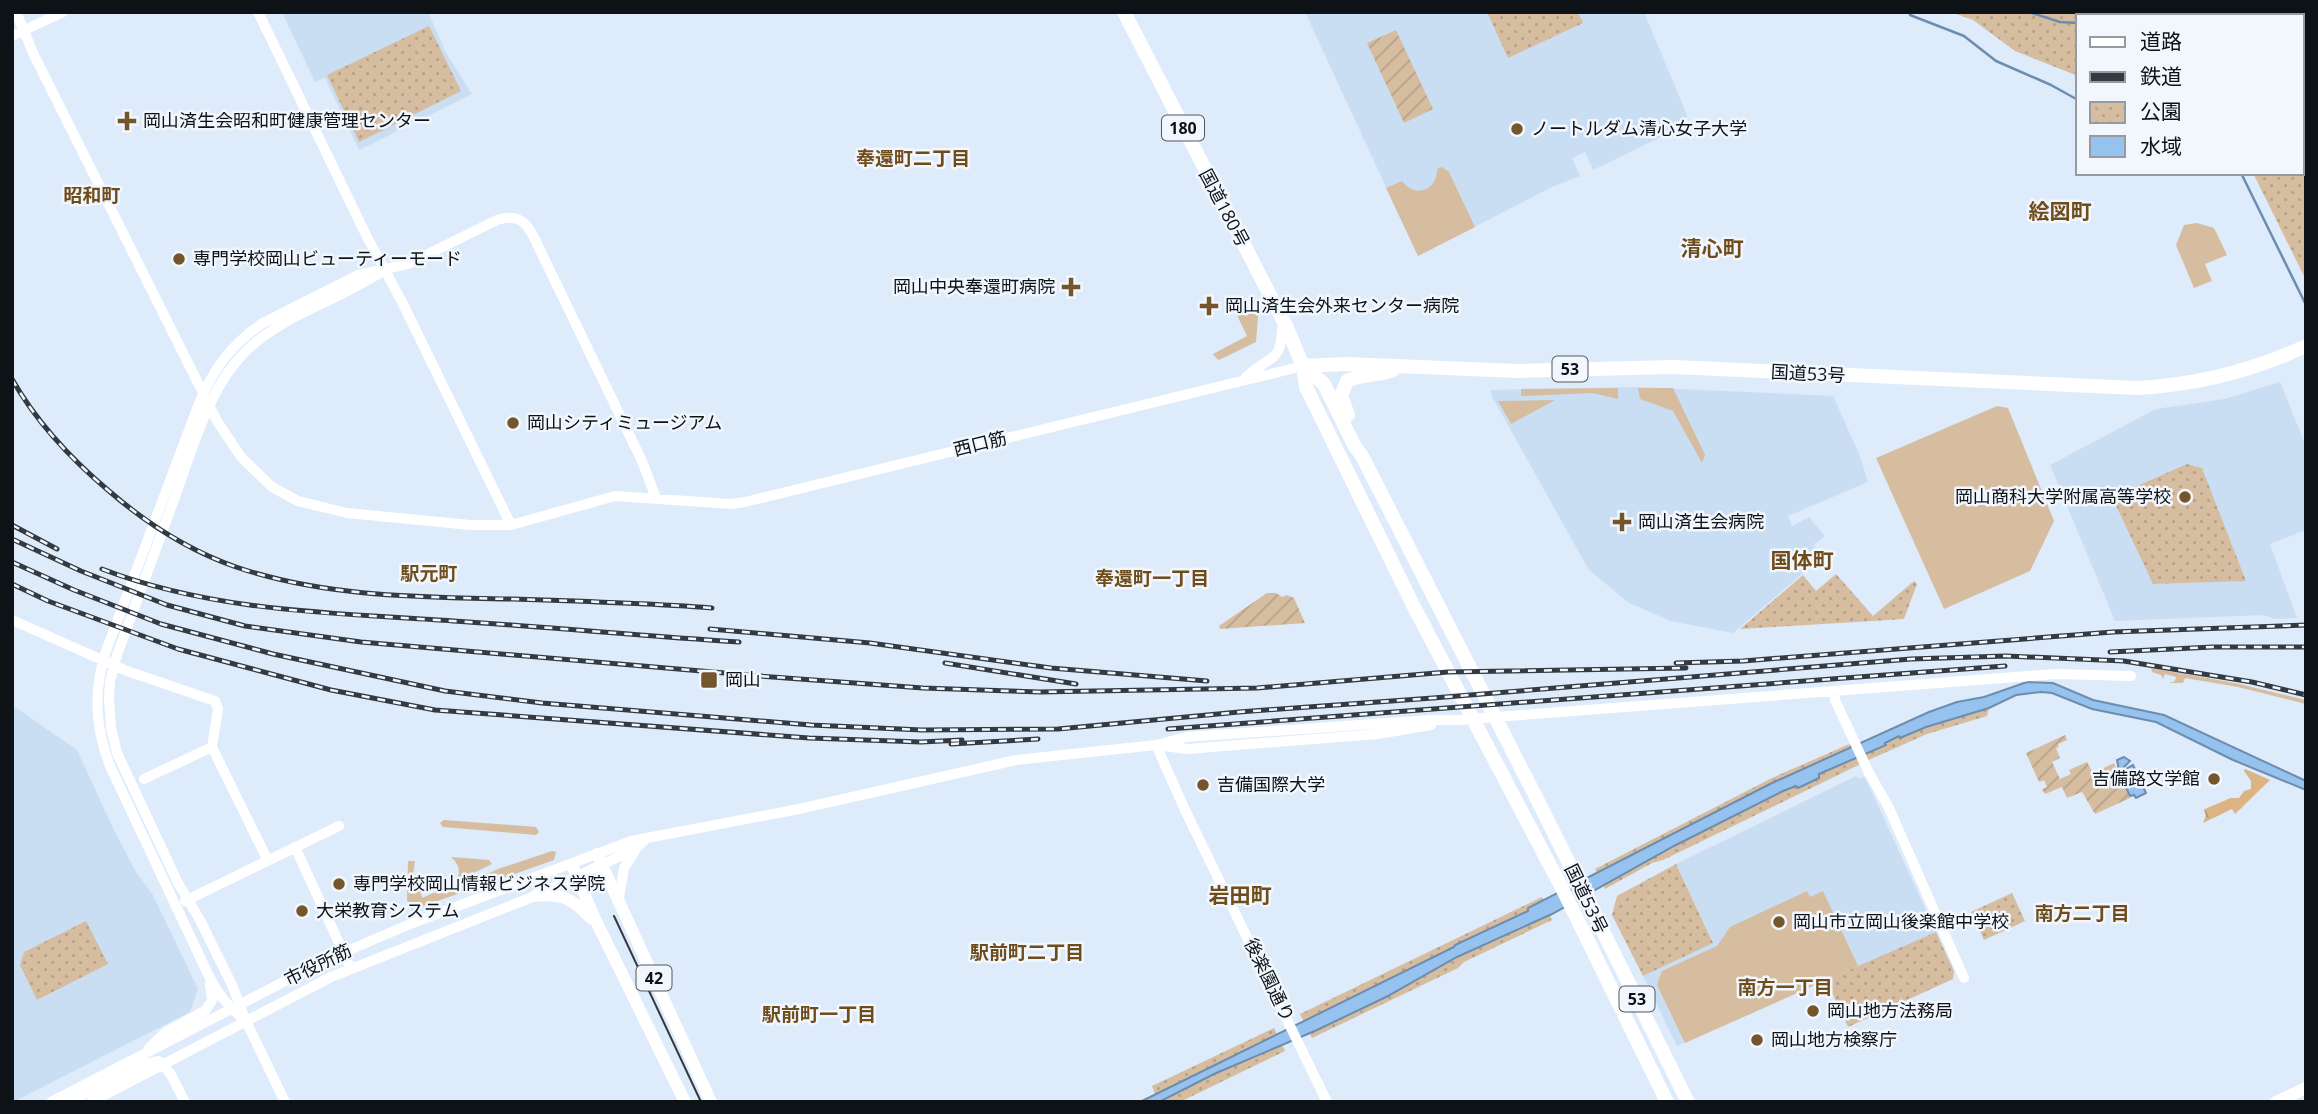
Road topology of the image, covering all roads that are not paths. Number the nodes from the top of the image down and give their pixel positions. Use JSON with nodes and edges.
{"nodes":[{"id":1,"x":16,"y":12,"type":"edge"},
{"id":2,"x":63,"y":12,"type":"edge"},
{"id":3,"x":258,"y":12,"type":"edge"},
{"id":4,"x":1124,"y":12,"type":"edge"},
{"id":5,"x":24,"y":30,"type":"junction"},
{"id":6,"x":12,"y":36,"type":"edge"},
{"id":7,"x":384,"y":270,"type":"junction"},
{"id":8,"x":1283,"y":321,"type":"junction"},
{"id":9,"x":2306,"y":346,"type":"edge"},
{"id":10,"x":1303,"y":366,"type":"junction"},
{"id":11,"x":1400,"y":366,"type":"junction"},
{"id":12,"x":1243,"y":380,"type":"junction"},
{"id":13,"x":1362,"y":456,"type":"junction"},
{"id":14,"x":656,"y":498,"type":"junction"},
{"id":15,"x":511,"y":525,"type":"junction"},
{"id":16,"x":12,"y":620,"type":"edge"},
{"id":17,"x":2131,"y":676,"type":"dead end"},
{"id":18,"x":1834,"y":691,"type":"junction"},
{"id":19,"x":1471,"y":724,"type":"junction"},
{"id":20,"x":1156,"y":745,"type":"junction"},
{"id":21,"x":212,"y":747,"type":"junction"},
{"id":22,"x":144,"y":779,"type":"dead end"},
{"id":23,"x":339,"y":826,"type":"dead end"},
{"id":24,"x":645,"y":840,"type":"junction"},
{"id":25,"x":295,"y":847,"type":"junction"},
{"id":26,"x":600,"y":859,"type":"junction"},
{"id":27,"x":268,"y":861,"type":"junction"},
{"id":28,"x":574,"y":871,"type":"junction"},
{"id":29,"x":535,"y":896,"type":"junction"},
{"id":30,"x":189,"y":899,"type":"junction"},
{"id":31,"x":619,"y":904,"type":"junction"},
{"id":32,"x":176,"y":906,"type":"junction"},
{"id":33,"x":598,"y":924,"type":"junction"},
{"id":34,"x":343,"y":953,"type":"junction"},
{"id":35,"x":351,"y":969,"type":"junction"},
{"id":36,"x":206,"y":972,"type":"junction"},
{"id":37,"x":1964,"y":978,"type":"dead end"},
{"id":38,"x":235,"y":1007,"type":"junction"},
{"id":39,"x":246,"y":1021,"type":"junction"},
{"id":40,"x":144,"y":1054,"type":"junction"},
{"id":41,"x":164,"y":1064,"type":"junction"},
{"id":42,"x":2306,"y":1088,"type":"edge"},
{"id":43,"x":51,"y":1102,"type":"edge"},
{"id":44,"x":68,"y":1102,"type":"edge"},
{"id":45,"x":91,"y":1102,"type":"edge"},
{"id":46,"x":184,"y":1102,"type":"edge"},
{"id":47,"x":285,"y":1102,"type":"edge"},
{"id":48,"x":685,"y":1102,"type":"edge"},
{"id":49,"x":710,"y":1102,"type":"edge"},
{"id":50,"x":1327,"y":1102,"type":"edge"},
{"id":51,"x":1667,"y":1102,"type":"edge"},
{"id":52,"x":1688,"y":1102,"type":"edge"},
{"id":53,"x":2276,"y":1102,"type":"edge"}],
"edges":[{"from":1,"to":5,"type":"street","name":"西口筋"},
{"from":2,"to":5,"type":"street"},
{"from":3,"to":7,"type":"street"},
{"from":4,"to":8,"type":"highway","name":"国道180号","number":"180"},
{"from":5,"to":6,"type":"street"},
{"from":5,"to":15,"type":"street","name":"西口筋"},
{"from":7,"to":14,"type":"street"},
{"from":7,"to":15,"type":"street"},
{"from":7,"to":30,"type":"street"},
{"from":7,"to":32,"type":"street"},
{"from":8,"to":10,"type":"highway","name":"国道180号","number":"180"},
{"from":8,"to":12,"type":"street"},
{"from":9,"to":11,"type":"highway","name":"国道53号","number":"53"},
{"from":10,"to":11,"type":"highway","name":"国道53号","number":"53"},
{"from":10,"to":12,"type":"street","name":"西口筋"},
{"from":10,"to":13,"type":"highway","name":"国道53号","number":"53"},
{"from":10,"to":19,"type":"highway","name":"国道53号","number":"53"},
{"from":11,"to":13,"type":"highway"},
{"from":12,"to":14,"type":"street","name":"西口筋"},
{"from":13,"to":52,"type":"highway","name":"国道53号","number":"53"},
{"from":14,"to":15,"type":"street","name":"西口筋"},
{"from":16,"to":21,"type":"street"},
{"from":17,"to":18,"type":"street","name":"市役所筋"},
{"from":18,"to":19,"type":"street","name":"市役所筋"},
{"from":18,"to":37,"type":"street"},
{"from":19,"to":20,"type":"street","name":"市役所筋"},
{"from":19,"to":51,"type":"highway","name":"国道53号","number":"53"},
{"from":20,"to":24,"type":"street","name":"市役所筋"},
{"from":20,"to":50,"type":"street","name":"後楽園通り"},
{"from":21,"to":22,"type":"street"},
{"from":21,"to":27,"type":"street"},
{"from":23,"to":25,"type":"street"},
{"from":24,"to":26,"type":"street","name":"市役所筋"},
{"from":24,"to":31,"type":"street"},
{"from":25,"to":27,"type":"street"},
{"from":25,"to":34,"type":"street"},
{"from":26,"to":28,"type":"street","name":"市役所筋"},
{"from":26,"to":31,"type":"main road","number":"42"},
{"from":27,"to":30,"type":"street"},
{"from":28,"to":29,"type":"street","name":"市役所筋"},
{"from":28,"to":33,"type":"main road","number":"42"},
{"from":28,"to":34,"type":"street","name":"市役所筋"},
{"from":29,"to":33,"type":"main road"},
{"from":29,"to":35,"type":"street","name":"市役所筋"},
{"from":30,"to":32,"type":"street"},
{"from":30,"to":38,"type":"street"},
{"from":31,"to":49,"type":"main road","number":"42"},
{"from":32,"to":36,"type":"street"},
{"from":33,"to":48,"type":"main road","number":"42"},
{"from":34,"to":35,"type":"street"},
{"from":34,"to":38,"type":"street","name":"市役所筋"},
{"from":35,"to":39,"type":"street","name":"市役所筋"},
{"from":36,"to":38,"type":"street"},
{"from":36,"to":40,"type":"street"},
{"from":38,"to":39,"type":"street"},
{"from":38,"to":40,"type":"street","name":"市役所筋"},
{"from":39,"to":41,"type":"street","name":"市役所筋"},
{"from":39,"to":47,"type":"street"},
{"from":40,"to":43,"type":"street","name":"市役所筋"},
{"from":41,"to":44,"type":"street"},
{"from":41,"to":45,"type":"street","name":"市役所筋"},
{"from":41,"to":46,"type":"street"},
{"from":42,"to":53,"type":"main road"}]}
